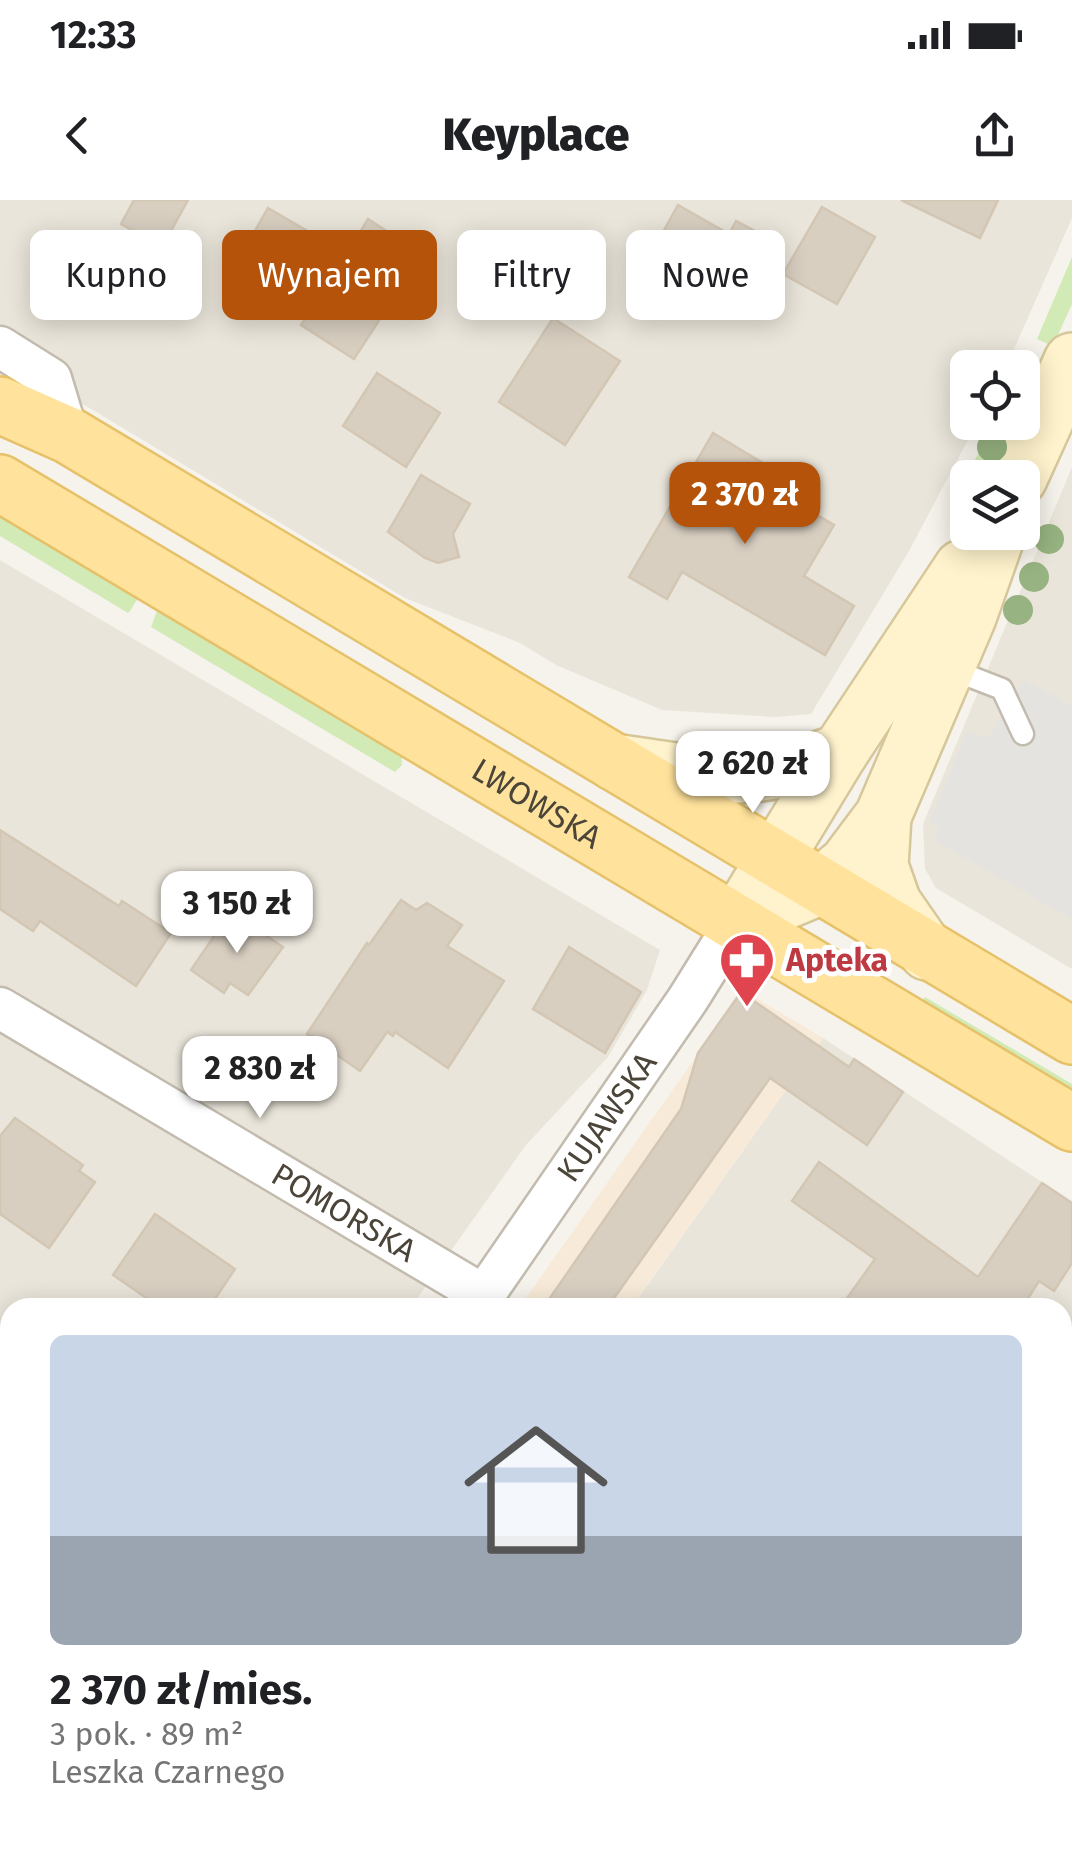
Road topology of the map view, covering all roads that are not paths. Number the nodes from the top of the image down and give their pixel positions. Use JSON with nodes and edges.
{"nodes":[{"id":1,"x":0,"y":346,"type":"edge"},
{"id":2,"x":1072,"y":361,"type":"edge"},
{"id":3,"x":0,"y":406,"type":"edge"},
{"id":4,"x":68,"y":435,"type":"junction"},
{"id":5,"x":1027,"y":460,"type":"edge"},
{"id":6,"x":0,"y":483,"type":"edge"},
{"id":7,"x":974,"y":550,"type":"edge"},
{"id":8,"x":991,"y":550,"type":"edge"},
{"id":9,"x":947,"y":668,"type":"junction"},
{"id":10,"x":1023,"y":734,"type":"dead end"},
{"id":11,"x":840,"y":752,"type":"junction"},
{"id":12,"x":614,"y":762,"type":"junction"},
{"id":13,"x":883,"y":816,"type":"junction"},
{"id":14,"x":797,"y":874,"type":"junction"},
{"id":15,"x":736,"y":922,"type":"junction"},
{"id":16,"x":927,"y":952,"type":"junction"},
{"id":17,"x":0,"y":1008,"type":"edge"},
{"id":18,"x":1072,"y":1036,"type":"edge"},
{"id":19,"x":1072,"y":1123,"type":"edge"},
{"id":20,"x":474,"y":1298,"type":"edge"},
{"id":21,"x":481,"y":1298,"type":"edge"}],
"edges":[{"from":1,"to":4,"type":"street"},
{"from":2,"to":5,"type":"street"},
{"from":3,"to":4,"type":"main road"},
{"from":4,"to":12,"type":"main road"},
{"from":6,"to":15,"type":"main road","name":"LWOWSKA"},
{"from":7,"to":11,"type":"street"},
{"from":8,"to":9,"type":"street"},
{"from":9,"to":10,"type":"lane"},
{"from":9,"to":13,"type":"street"},
{"from":11,"to":12,"type":"street"},
{"from":11,"to":14,"type":"street"},
{"from":12,"to":14,"type":"main road"},
{"from":13,"to":14,"type":"street"},
{"from":13,"to":16,"type":"street"},
{"from":14,"to":15,"type":"street"},
{"from":14,"to":16,"type":"main road"},
{"from":15,"to":19,"type":"main road","name":"LWOWSKA"},
{"from":15,"to":21,"type":"street","name":"KUJAWSKA"},
{"from":16,"to":18,"type":"main road"},
{"from":17,"to":20,"type":"street","name":"POMORSKA"}]}
